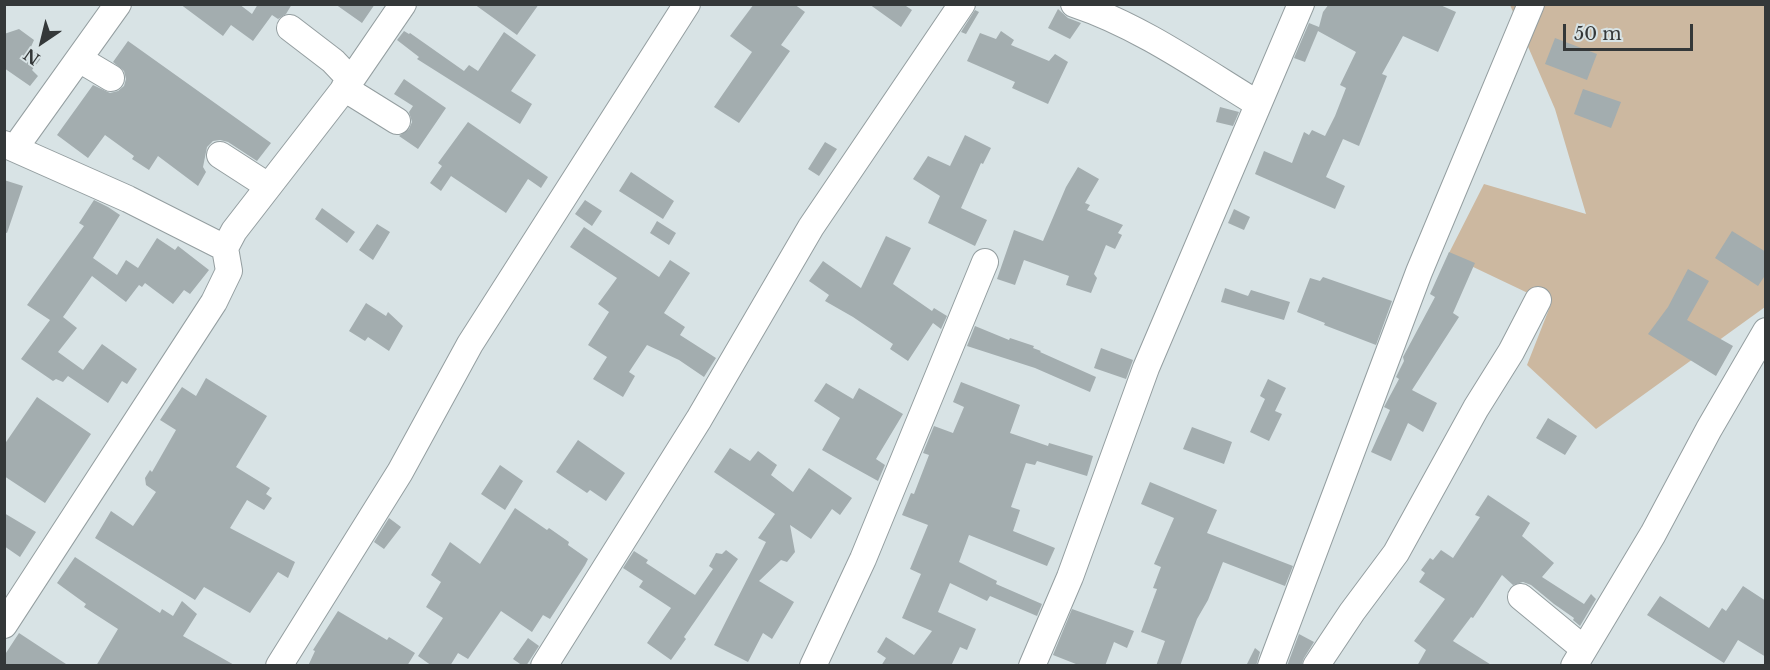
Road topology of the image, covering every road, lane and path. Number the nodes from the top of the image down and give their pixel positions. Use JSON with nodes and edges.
{"nodes":[{"id":1,"x":118,"y":4,"type":"edge"},
{"id":2,"x":403,"y":4,"type":"edge"},
{"id":3,"x":687,"y":4,"type":"edge"},
{"id":4,"x":962,"y":4,"type":"edge"},
{"id":5,"x":1074,"y":4,"type":"edge"},
{"id":6,"x":1301,"y":4,"type":"edge"},
{"id":7,"x":1531,"y":4,"type":"edge"},
{"id":8,"x":290,"y":28,"type":"dead end"},
{"id":9,"x":80,"y":59,"type":"junction"},
{"id":10,"x":111,"y":78,"type":"dead end"},
{"id":11,"x":347,"y":84,"type":"junction"},
{"id":12,"x":1258,"y":104,"type":"junction"},
{"id":13,"x":397,"y":121,"type":"dead end"},
{"id":14,"x":10,"y":146,"type":"edge"},
{"id":15,"x":220,"y":155,"type":"dead end"},
{"id":16,"x":268,"y":186,"type":"junction"},
{"id":17,"x":225,"y":248,"type":"junction"},
{"id":18,"x":985,"y":262,"type":"dead end"},
{"id":19,"x":1538,"y":300,"type":"dead end"},
{"id":20,"x":1766,"y":331,"type":"edge"},
{"id":21,"x":1521,"y":597,"type":"dead end"},
{"id":22,"x":4,"y":625,"type":"edge"},
{"id":23,"x":1579,"y":657,"type":"edge"},
{"id":24,"x":279,"y":666,"type":"edge"},
{"id":25,"x":544,"y":666,"type":"edge"},
{"id":26,"x":813,"y":666,"type":"edge"},
{"id":27,"x":1032,"y":666,"type":"edge"},
{"id":28,"x":1271,"y":666,"type":"edge"},
{"id":29,"x":1316,"y":666,"type":"edge"}],
"edges":[{"from":1,"to":9,"type":"street"},
{"from":2,"to":11,"type":"street"},
{"from":3,"to":24,"type":"street"},
{"from":4,"to":25,"type":"street"},
{"from":5,"to":12,"type":"street"},
{"from":6,"to":12,"type":"street"},
{"from":7,"to":28,"type":"street"},
{"from":8,"to":11,"type":"street"},
{"from":9,"to":10,"type":"street"},
{"from":9,"to":14,"type":"street"},
{"from":11,"to":13,"type":"street"},
{"from":11,"to":16,"type":"street"},
{"from":12,"to":27,"type":"street"},
{"from":14,"to":17,"type":"street"},
{"from":15,"to":16,"type":"street"},
{"from":16,"to":17,"type":"street"},
{"from":17,"to":22,"type":"street"},
{"from":18,"to":26,"type":"street"},
{"from":19,"to":29,"type":"street"},
{"from":20,"to":23,"type":"street"},
{"from":21,"to":23,"type":"street"}]}
